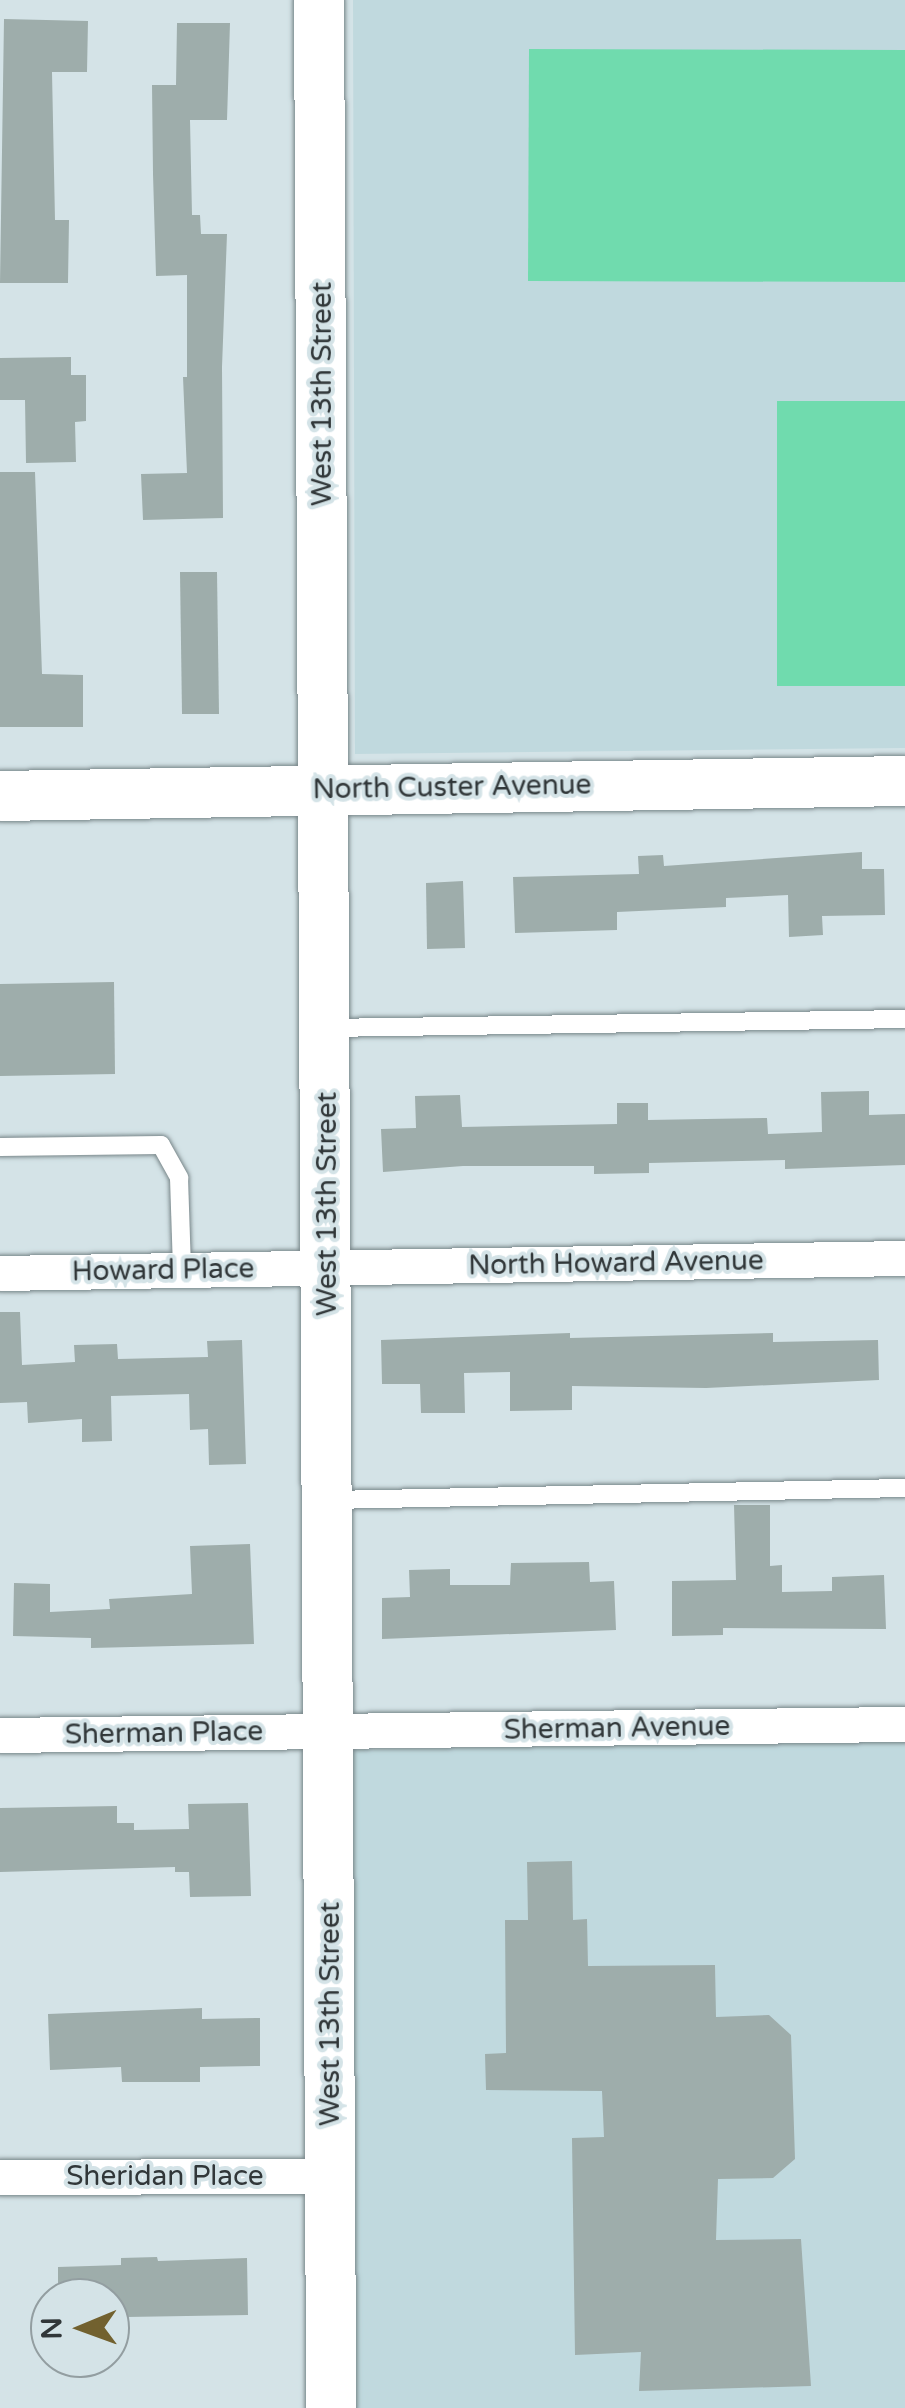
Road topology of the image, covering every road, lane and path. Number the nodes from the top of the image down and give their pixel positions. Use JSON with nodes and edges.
{"nodes":[{"id":1,"x":319,"y":0,"type":"edge"},
{"id":2,"x":905,"y":782,"type":"edge"},
{"id":3,"x":325,"y":789,"type":"junction"},
{"id":4,"x":0,"y":796,"type":"edge"},
{"id":5,"x":905,"y":1019,"type":"edge"},
{"id":6,"x":326,"y":1028,"type":"junction"},
{"id":7,"x":0,"y":1147,"type":"edge"},
{"id":8,"x":905,"y":1258,"type":"edge"},
{"id":9,"x":327,"y":1268,"type":"junction"},
{"id":10,"x":182,"y":1270,"type":"junction"},
{"id":11,"x":0,"y":1273,"type":"edge"},
{"id":12,"x":905,"y":1488,"type":"edge"},
{"id":13,"x":328,"y":1500,"type":"junction"},
{"id":14,"x":905,"y":1724,"type":"edge"},
{"id":15,"x":328,"y":1732,"type":"junction"},
{"id":16,"x":0,"y":1735,"type":"edge"},
{"id":17,"x":330,"y":2176,"type":"junction"},
{"id":18,"x":0,"y":2177,"type":"edge"},
{"id":19,"x":331,"y":2408,"type":"edge"}],
"edges":[{"from":1,"to":3,"type":"main road","name":"West 13th Street"},
{"from":2,"to":3,"type":"main road","name":"North Custer Avenue"},
{"from":3,"to":4,"type":"main road","name":"North Custer Avenue"},
{"from":3,"to":6,"type":"main road","name":"West 13th Street"},
{"from":5,"to":6,"type":"lane"},
{"from":6,"to":9,"type":"main road","name":"West 13th Street"},
{"from":7,"to":10,"type":"lane"},
{"from":8,"to":9,"type":"street","name":"North Howard Avenue"},
{"from":9,"to":10,"type":"street","name":"Howard Place"},
{"from":9,"to":13,"type":"main road","name":"West 13th Street"},
{"from":10,"to":11,"type":"street","name":"Howard Place"},
{"from":12,"to":13,"type":"lane"},
{"from":13,"to":15,"type":"main road","name":"West 13th Street"},
{"from":14,"to":15,"type":"street","name":"Sherman Avenue"},
{"from":15,"to":16,"type":"street","name":"Sherman Place"},
{"from":15,"to":17,"type":"main road","name":"West 13th Street"},
{"from":17,"to":18,"type":"street","name":"Sheridan Place"},
{"from":17,"to":19,"type":"main road","name":"West 13th Street"}]}
